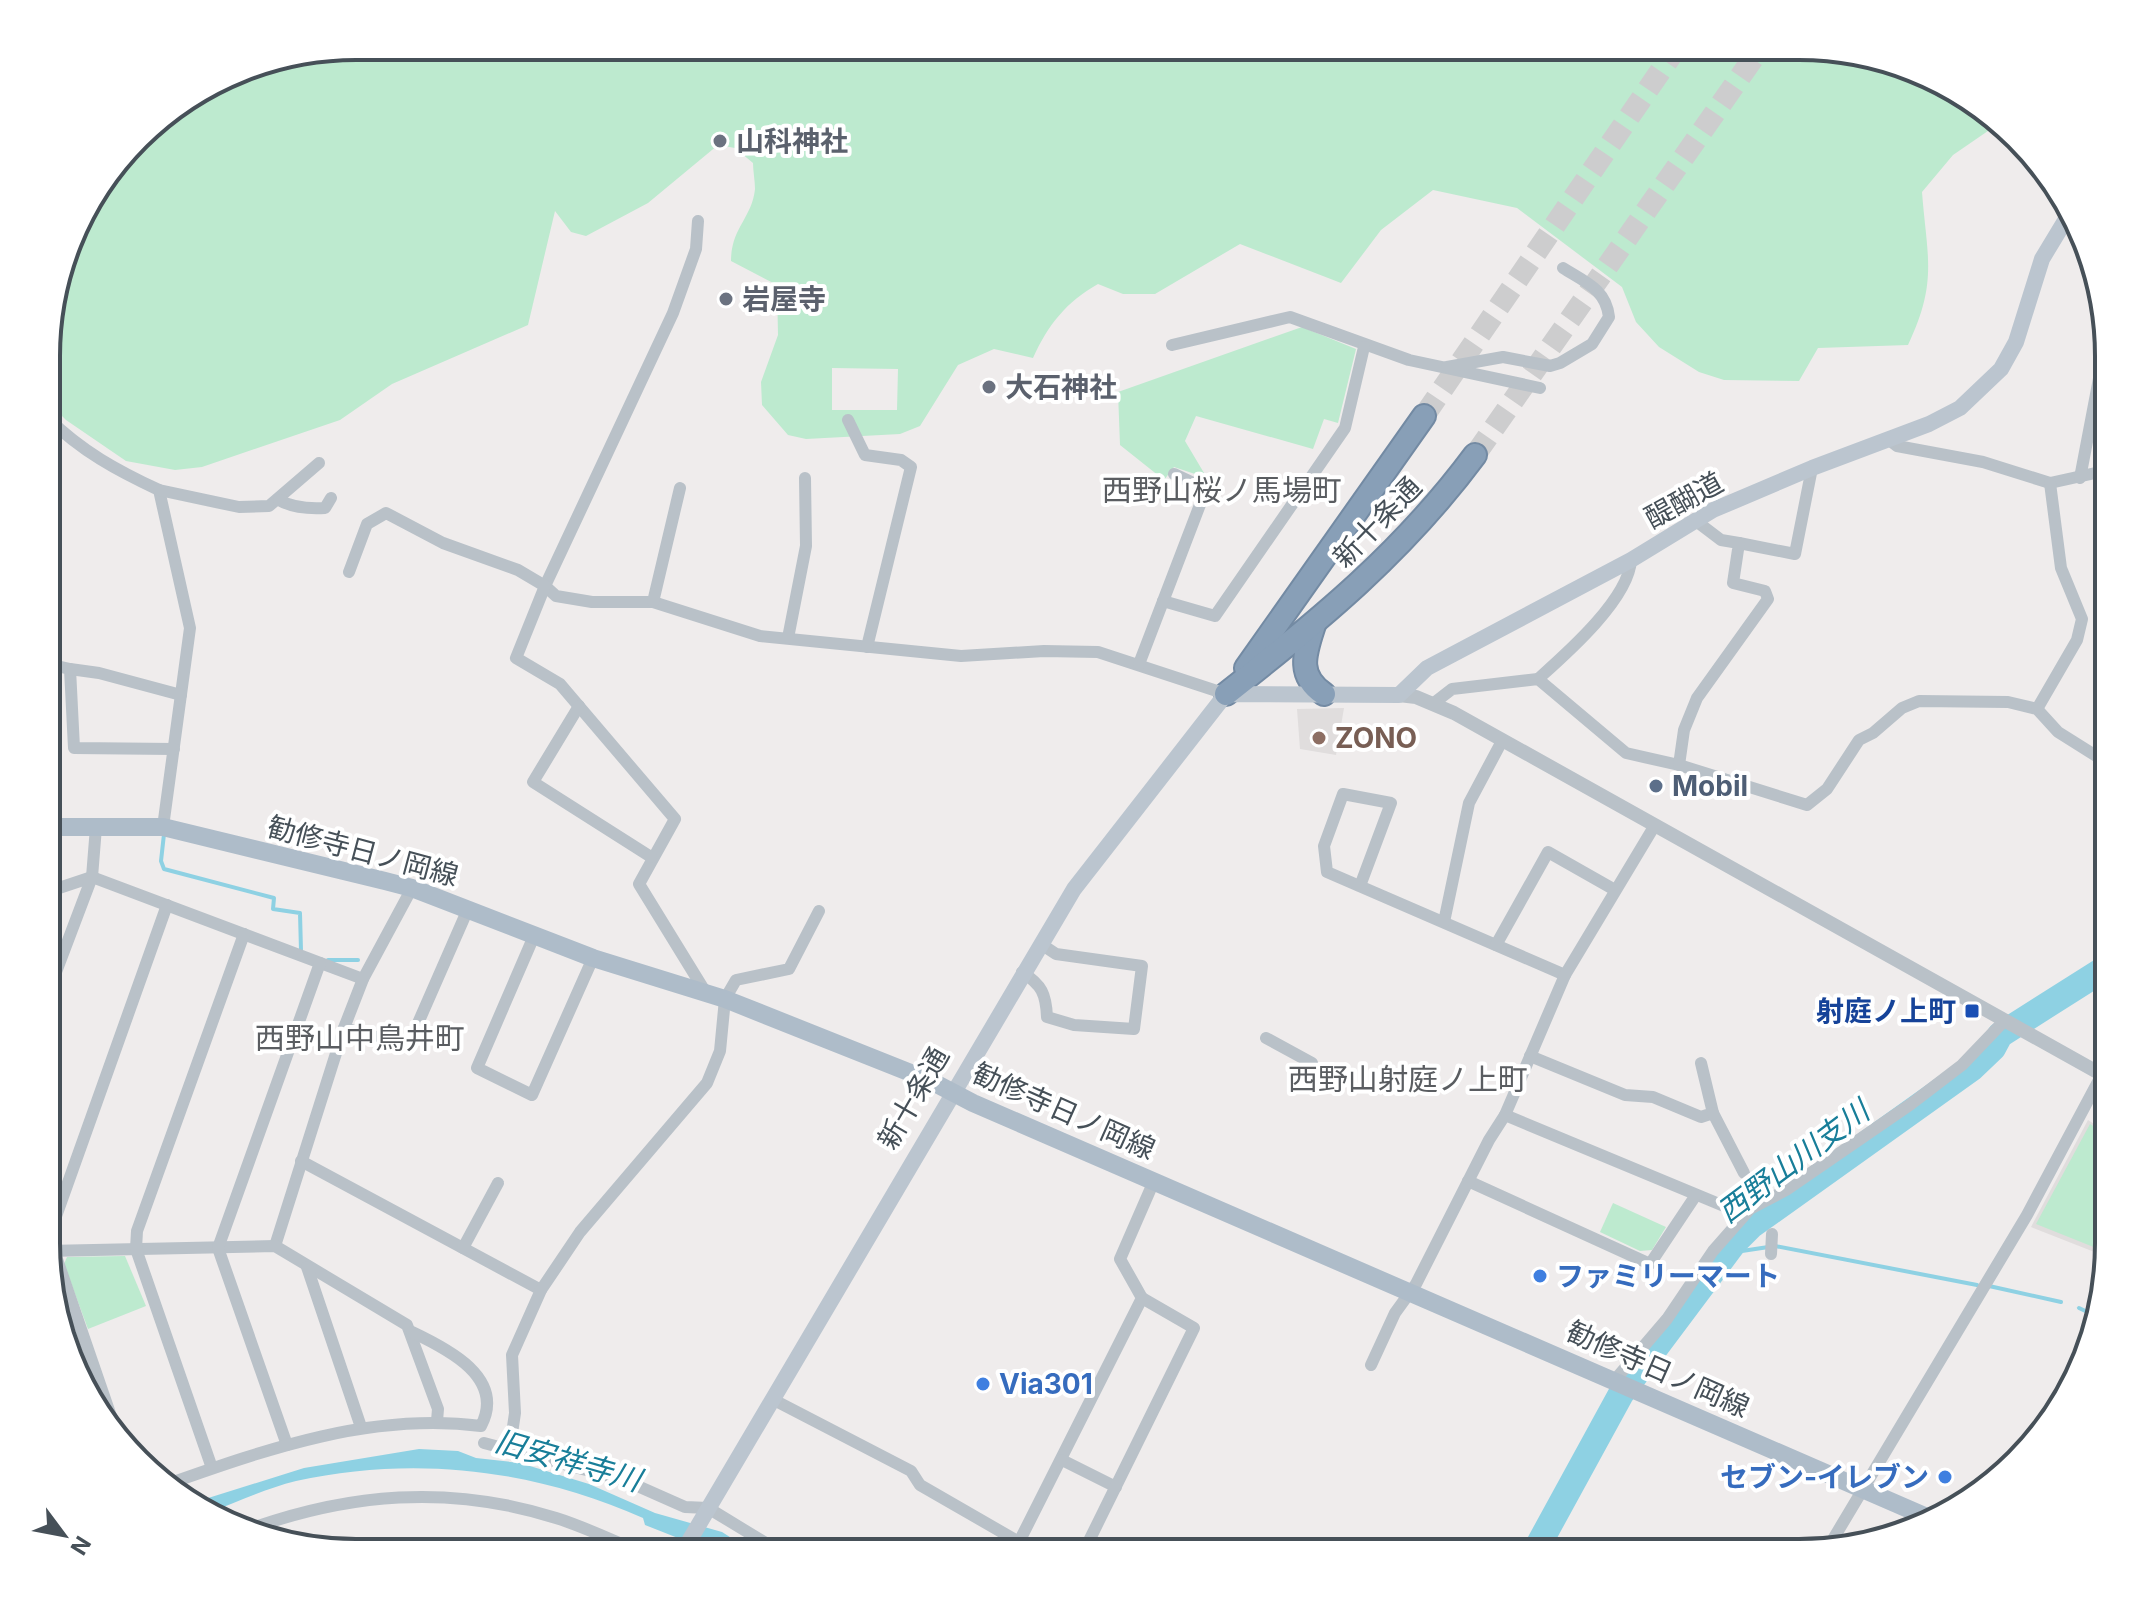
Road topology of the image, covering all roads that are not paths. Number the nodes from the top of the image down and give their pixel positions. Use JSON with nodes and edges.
{"nodes":[{"id":1,"x":698,"y":221,"type":"dead end"},
{"id":2,"x":2063,"y":224,"type":"edge"},
{"id":3,"x":1563,"y":268,"type":"dead end"},
{"id":4,"x":1172,"y":345,"type":"dead end"},
{"id":5,"x":1364,"y":347,"type":"junction"},
{"id":6,"x":1444,"y":368,"type":"junction"},
{"id":7,"x":1540,"y":388,"type":"dead end"},
{"id":8,"x":2095,"y":400,"type":"edge"},
{"id":9,"x":1424,"y":416,"type":"tunnel mouth"},
{"id":10,"x":848,"y":420,"type":"dead end"},
{"id":11,"x":60,"y":430,"type":"edge"},
{"id":12,"x":1888,"y":439,"type":"junction"},
{"id":13,"x":1475,"y":455,"type":"tunnel mouth"},
{"id":14,"x":319,"y":463,"type":"dead end"},
{"id":15,"x":1812,"y":468,"type":"junction"},
{"id":16,"x":1174,"y":474,"type":"dead end"},
{"id":17,"x":2095,"y":474,"type":"edge"},
{"id":18,"x":805,"y":478,"type":"dead end"},
{"id":19,"x":2080,"y":478,"type":"junction"},
{"id":20,"x":2050,"y":483,"type":"junction"},
{"id":21,"x":680,"y":488,"type":"dead end"},
{"id":22,"x":159,"y":490,"type":"junction"},
{"id":23,"x":331,"y":498,"type":"dead end"},
{"id":24,"x":279,"y":500,"type":"junction"},
{"id":25,"x":1696,"y":521,"type":"junction"},
{"id":26,"x":1739,"y":543,"type":"junction"},
{"id":27,"x":1631,"y":560,"type":"junction"},
{"id":28,"x":349,"y":572,"type":"dead end"},
{"id":29,"x":545,"y":586,"type":"junction"},
{"id":30,"x":1163,"y":601,"type":"junction"},
{"id":31,"x":653,"y":602,"type":"junction"},
{"id":32,"x":1315,"y":624,"type":"junction"},
{"id":33,"x":788,"y":638,"type":"junction"},
{"id":34,"x":867,"y":647,"type":"junction"},
{"id":35,"x":1139,"y":664,"type":"junction"},
{"id":36,"x":60,"y":667,"type":"edge"},
{"id":37,"x":70,"y":669,"type":"junction"},
{"id":38,"x":1538,"y":679,"type":"junction"},
{"id":39,"x":1226,"y":694,"type":"junction"},
{"id":40,"x":1324,"y":694,"type":"junction"},
{"id":41,"x":181,"y":695,"type":"junction"},
{"id":42,"x":1399,"y":695,"type":"junction"},
{"id":43,"x":1434,"y":703,"type":"junction"},
{"id":44,"x":579,"y":706,"type":"junction"},
{"id":45,"x":2037,"y":709,"type":"junction"},
{"id":46,"x":1502,"y":741,"type":"junction"},
{"id":47,"x":174,"y":749,"type":"junction"},
{"id":48,"x":2095,"y":755,"type":"edge"},
{"id":49,"x":1679,"y":765,"type":"junction"},
{"id":50,"x":1655,"y":825,"type":"junction"},
{"id":51,"x":60,"y":827,"type":"edge"},
{"id":52,"x":96,"y":827,"type":"junction"},
{"id":53,"x":163,"y":827,"type":"junction"},
{"id":54,"x":651,"y":857,"type":"junction"},
{"id":55,"x":92,"y":877,"type":"junction"},
{"id":56,"x":1360,"y":886,"type":"junction"},
{"id":57,"x":60,"y":888,"type":"edge"},
{"id":58,"x":412,"y":888,"type":"junction"},
{"id":59,"x":1615,"y":890,"type":"junction"},
{"id":60,"x":167,"y":905,"type":"junction"},
{"id":61,"x":468,"y":909,"type":"junction"},
{"id":62,"x":819,"y":911,"type":"dead end"},
{"id":63,"x":1444,"y":922,"type":"junction"},
{"id":64,"x":244,"y":934,"type":"junction"},
{"id":65,"x":534,"y":936,"type":"junction"},
{"id":66,"x":1041,"y":944,"type":"junction"},
{"id":67,"x":1496,"y":945,"type":"junction"},
{"id":68,"x":593,"y":958,"type":"junction"},
{"id":69,"x":60,"y":962,"type":"edge"},
{"id":70,"x":320,"y":963,"type":"junction"},
{"id":71,"x":1022,"y":972,"type":"junction"},
{"id":72,"x":1565,"y":975,"type":"junction"},
{"id":73,"x":363,"y":979,"type":"junction"},
{"id":74,"x":706,"y":993,"type":"junction"},
{"id":75,"x":725,"y":999,"type":"junction"},
{"id":76,"x":2011,"y":1024,"type":"junction"},
{"id":77,"x":344,"y":1028,"type":"junction"},
{"id":78,"x":1266,"y":1038,"type":"dead end"},
{"id":79,"x":1530,"y":1056,"type":"junction"},
{"id":80,"x":1312,"y":1063,"type":"dead end"},
{"id":81,"x":1701,"y":1063,"type":"dead end"},
{"id":82,"x":2095,"y":1066,"type":"edge"},
{"id":83,"x":951,"y":1092,"type":"junction"},
{"id":84,"x":2095,"y":1093,"type":"edge"},
{"id":85,"x":1713,"y":1113,"type":"junction"},
{"id":86,"x":1505,"y":1115,"type":"junction"},
{"id":87,"x":301,"y":1161,"type":"junction"},
{"id":88,"x":1744,"y":1173,"type":"dead end"},
{"id":89,"x":1154,"y":1181,"type":"junction"},
{"id":90,"x":1468,"y":1181,"type":"junction"},
{"id":91,"x":498,"y":1183,"type":"dead end"},
{"id":92,"x":1696,"y":1195,"type":"junction"},
{"id":93,"x":60,"y":1205,"type":"edge"},
{"id":94,"x":1736,"y":1211,"type":"dead end"},
{"id":95,"x":1772,"y":1234,"type":"dead end"},
{"id":96,"x":275,"y":1246,"type":"junction"},
{"id":97,"x":218,"y":1248,"type":"junction"},
{"id":98,"x":463,"y":1248,"type":"junction"},
{"id":99,"x":136,"y":1249,"type":"junction"},
{"id":100,"x":60,"y":1251,"type":"edge"},
{"id":101,"x":1771,"y":1254,"type":"dead end"},
{"id":102,"x":307,"y":1267,"type":"junction"},
{"id":103,"x":541,"y":1290,"type":"junction"},
{"id":104,"x":1409,"y":1291,"type":"junction"},
{"id":105,"x":65,"y":1293,"type":"edge"},
{"id":106,"x":1142,"y":1298,"type":"junction"},
{"id":107,"x":412,"y":1332,"type":"junction"},
{"id":108,"x":1371,"y":1365,"type":"dead end"},
{"id":109,"x":1623,"y":1385,"type":"junction"},
{"id":110,"x":103,"y":1397,"type":"edge"},
{"id":111,"x":772,"y":1399,"type":"junction"},
{"id":112,"x":437,"y":1421,"type":"junction"},
{"id":113,"x":361,"y":1427,"type":"junction"},
{"id":114,"x":484,"y":1443,"type":"dead end"},
{"id":115,"x":287,"y":1445,"type":"junction"},
{"id":116,"x":510,"y":1447,"type":"junction"},
{"id":117,"x":1062,"y":1460,"type":"junction"},
{"id":118,"x":212,"y":1468,"type":"junction"},
{"id":119,"x":179,"y":1480,"type":"edge"},
{"id":120,"x":1116,"y":1487,"type":"junction"},
{"id":121,"x":1864,"y":1490,"type":"junction"},
{"id":122,"x":706,"y":1512,"type":"junction"},
{"id":123,"x":1918,"y":1513,"type":"edge"},
{"id":124,"x":265,"y":1524,"type":"edge"},
{"id":125,"x":1835,"y":1536,"type":"edge"},
{"id":126,"x":609,"y":1539,"type":"edge"},
{"id":127,"x":689,"y":1539,"type":"edge"},
{"id":128,"x":756,"y":1539,"type":"edge"},
{"id":129,"x":1003,"y":1539,"type":"edge"},
{"id":130,"x":1022,"y":1539,"type":"edge"},
{"id":131,"x":1090,"y":1539,"type":"edge"}],
"edges":[{"from":1,"to":29,"type":"street"},
{"from":2,"to":12,"type":"main road","name":"醍醐道"},
{"from":3,"to":6,"type":"street"},
{"from":4,"to":5,"type":"street"},
{"from":5,"to":6,"type":"street"},
{"from":5,"to":30,"type":"street"},
{"from":6,"to":7,"type":"street"},
{"from":8,"to":19,"type":"street"},
{"from":9,"to":39,"type":"highway","name":"新十条通"},
{"from":10,"to":34,"type":"street"},
{"from":11,"to":22,"type":"street"},
{"from":12,"to":15,"type":"main road","name":"醍醐道"},
{"from":12,"to":20,"type":"street"},
{"from":13,"to":32,"type":"highway","name":"新十条通"},
{"from":14,"to":24,"type":"street"},
{"from":15,"to":25,"type":"main road","name":"醍醐道"},
{"from":15,"to":26,"type":"street"},
{"from":16,"to":30,"type":"street"},
{"from":17,"to":19,"type":"street"},
{"from":18,"to":33,"type":"street"},
{"from":19,"to":20,"type":"street"},
{"from":20,"to":45,"type":"street"},
{"from":21,"to":31,"type":"street"},
{"from":22,"to":24,"type":"street"},
{"from":22,"to":41,"type":"street"},
{"from":23,"to":24,"type":"street"},
{"from":25,"to":26,"type":"street"},
{"from":25,"to":27,"type":"main road","name":"醍醐道"},
{"from":26,"to":49,"type":"street"},
{"from":27,"to":38,"type":"street"},
{"from":27,"to":42,"type":"main road","name":"醍醐道"},
{"from":28,"to":29,"type":"street"},
{"from":29,"to":31,"type":"street"},
{"from":29,"to":44,"type":"street"},
{"from":30,"to":35,"type":"street"},
{"from":31,"to":33,"type":"street"},
{"from":32,"to":39,"type":"highway","name":"新十条通"},
{"from":32,"to":40,"type":"highway"},
{"from":33,"to":34,"type":"street"},
{"from":34,"to":35,"type":"street"},
{"from":35,"to":39,"type":"street"},
{"from":36,"to":37,"type":"street"},
{"from":37,"to":41,"type":"street"},
{"from":37,"to":47,"type":"street"},
{"from":38,"to":43,"type":"street"},
{"from":38,"to":49,"type":"street"},
{"from":39,"to":40,"type":"main road"},
{"from":39,"to":66,"type":"main road","name":"新十条通"},
{"from":40,"to":42,"type":"main road"},
{"from":41,"to":47,"type":"street"},
{"from":42,"to":43,"type":"street"},
{"from":43,"to":46,"type":"street"},
{"from":44,"to":54,"type":"street"},
{"from":44,"to":54,"type":"street"},
{"from":45,"to":48,"type":"street"},
{"from":45,"to":49,"type":"street"},
{"from":46,"to":50,"type":"street"},
{"from":46,"to":63,"type":"street"},
{"from":47,"to":53,"type":"street"},
{"from":50,"to":59,"type":"street"},
{"from":50,"to":76,"type":"street"},
{"from":51,"to":52,"type":"main road","name":"勧修寺日ノ岡線"},
{"from":52,"to":53,"type":"main road","name":"勧修寺日ノ岡線"},
{"from":52,"to":55,"type":"street"},
{"from":53,"to":58,"type":"main road","name":"勧修寺日ノ岡線"},
{"from":54,"to":74,"type":"street"},
{"from":55,"to":57,"type":"street"},
{"from":55,"to":60,"type":"street"},
{"from":55,"to":69,"type":"street"},
{"from":56,"to":56,"type":"street"},
{"from":56,"to":63,"type":"street"},
{"from":58,"to":61,"type":"main road","name":"勧修寺日ノ岡線"},
{"from":58,"to":73,"type":"street"},
{"from":59,"to":67,"type":"street"},
{"from":59,"to":72,"type":"street"},
{"from":60,"to":64,"type":"street"},
{"from":60,"to":93,"type":"street"},
{"from":61,"to":65,"type":"main road","name":"勧修寺日ノ岡線"},
{"from":61,"to":77,"type":"street"},
{"from":62,"to":75,"type":"street"},
{"from":63,"to":67,"type":"street"},
{"from":64,"to":70,"type":"street"},
{"from":64,"to":99,"type":"street"},
{"from":65,"to":68,"type":"main road","name":"勧修寺日ノ岡線"},
{"from":65,"to":68,"type":"street"},
{"from":66,"to":71,"type":"main road","name":"新十条通"},
{"from":66,"to":71,"type":"street"},
{"from":67,"to":72,"type":"street"},
{"from":68,"to":74,"type":"main road","name":"勧修寺日ノ岡線"},
{"from":70,"to":73,"type":"street"},
{"from":70,"to":97,"type":"street"},
{"from":71,"to":83,"type":"main road","name":"新十条通"},
{"from":72,"to":79,"type":"street"},
{"from":73,"to":77,"type":"street"},
{"from":74,"to":75,"type":"main road","name":"勧修寺日ノ岡線"},
{"from":75,"to":83,"type":"main road","name":"勧修寺日ノ岡線"},
{"from":75,"to":103,"type":"street"},
{"from":76,"to":82,"type":"street"},
{"from":76,"to":109,"type":"street"},
{"from":77,"to":87,"type":"street"},
{"from":78,"to":80,"type":"street"},
{"from":79,"to":85,"type":"street"},
{"from":79,"to":86,"type":"street"},
{"from":81,"to":85,"type":"street"},
{"from":83,"to":89,"type":"main road","name":"勧修寺日ノ岡線"},
{"from":83,"to":111,"type":"main road","name":"新十条通"},
{"from":84,"to":121,"type":"street"},
{"from":85,"to":88,"type":"street"},
{"from":86,"to":90,"type":"street"},
{"from":86,"to":92,"type":"street"},
{"from":87,"to":96,"type":"street"},
{"from":87,"to":98,"type":"street"},
{"from":89,"to":104,"type":"main road","name":"勧修寺日ノ岡線"},
{"from":89,"to":106,"type":"street"},
{"from":90,"to":92,"type":"street"},
{"from":90,"to":104,"type":"street"},
{"from":91,"to":98,"type":"street"},
{"from":92,"to":94,"type":"street"},
{"from":95,"to":101,"type":"street"},
{"from":96,"to":97,"type":"street"},
{"from":96,"to":102,"type":"street"},
{"from":97,"to":99,"type":"street"},
{"from":97,"to":115,"type":"street"},
{"from":98,"to":103,"type":"street"},
{"from":99,"to":100,"type":"street"},
{"from":99,"to":118,"type":"street"},
{"from":102,"to":107,"type":"street"},
{"from":102,"to":113,"type":"street"},
{"from":103,"to":116,"type":"street"},
{"from":104,"to":108,"type":"street"},
{"from":104,"to":109,"type":"main road","name":"勧修寺日ノ岡線"},
{"from":105,"to":110,"type":"street"},
{"from":106,"to":117,"type":"street"},
{"from":106,"to":120,"type":"street"},
{"from":107,"to":112,"type":"street"},
{"from":107,"to":112,"type":"street"},
{"from":109,"to":121,"type":"main road","name":"勧修寺日ノ岡線"},
{"from":111,"to":122,"type":"main road","name":"新十条通"},
{"from":111,"to":129,"type":"street"},
{"from":112,"to":113,"type":"street"},
{"from":113,"to":115,"type":"street"},
{"from":114,"to":116,"type":"street"},
{"from":115,"to":118,"type":"street"},
{"from":116,"to":122,"type":"street"},
{"from":117,"to":120,"type":"street"},
{"from":117,"to":130,"type":"street"},
{"from":118,"to":119,"type":"street"},
{"from":120,"to":131,"type":"street"},
{"from":121,"to":123,"type":"main road","name":"勧修寺日ノ岡線"},
{"from":121,"to":125,"type":"street"},
{"from":122,"to":127,"type":"main road","name":"新十条通"},
{"from":122,"to":128,"type":"street"},
{"from":124,"to":126,"type":"street"}]}
